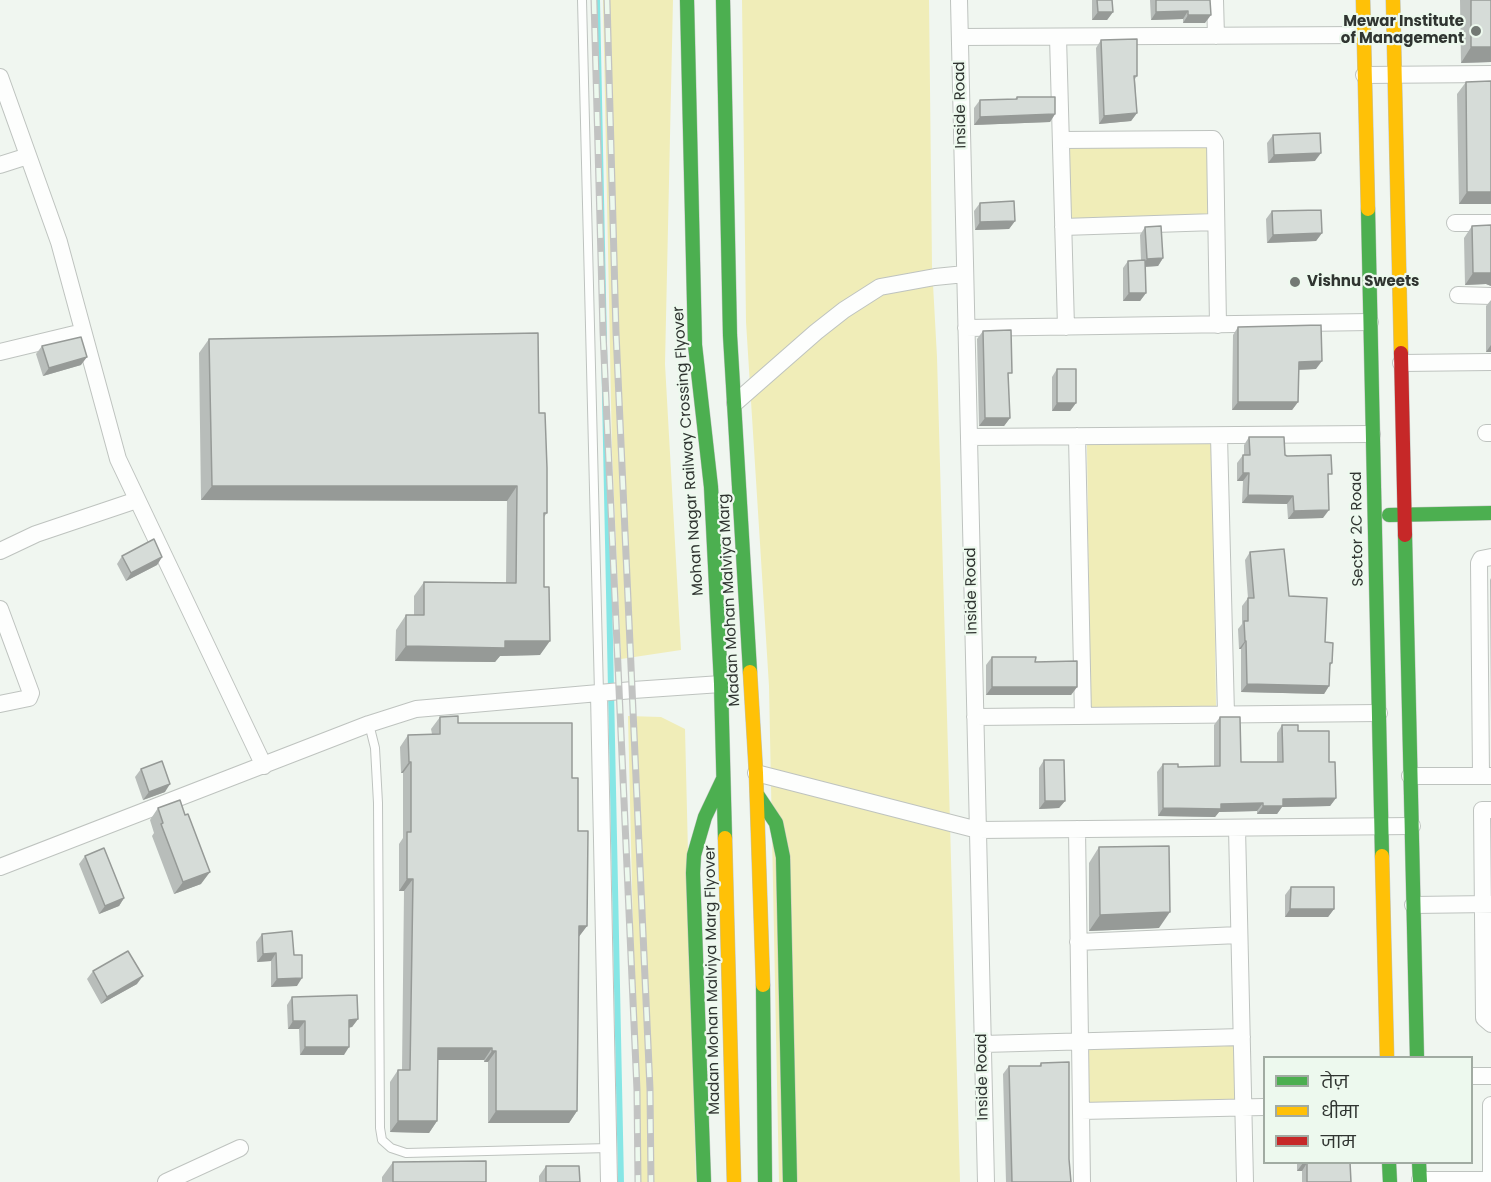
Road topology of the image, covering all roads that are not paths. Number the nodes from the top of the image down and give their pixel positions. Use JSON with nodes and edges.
{"nodes":[{"id":1,"x":582,"y":0,"type":"edge"},
{"id":2,"x":687,"y":0,"type":"edge"},
{"id":3,"x":723,"y":0,"type":"edge"},
{"id":4,"x":959,"y":0,"type":"edge"},
{"id":5,"x":1215,"y":0,"type":"edge"},
{"id":6,"x":1363,"y":0,"type":"edge"},
{"id":7,"x":1393,"y":0,"type":"edge"},
{"id":8,"x":1364,"y":35,"type":"junction"},
{"id":9,"x":1216,"y":36,"type":"junction"},
{"id":10,"x":960,"y":37,"type":"junction"},
{"id":11,"x":1058,"y":37,"type":"junction"},
{"id":12,"x":1395,"y":74,"type":"junction"},
{"id":13,"x":1491,"y":74,"type":"edge"},
{"id":14,"x":1364,"y":75,"type":"junction"},
{"id":15,"x":0,"y":77,"type":"edge"},
{"id":16,"x":1061,"y":140,"type":"junction"},
{"id":17,"x":28,"y":156,"type":"junction"},
{"id":18,"x":0,"y":165,"type":"edge"},
{"id":19,"x":1216,"y":222,"type":"junction"},
{"id":20,"x":1455,"y":223,"type":"dead end"},
{"id":21,"x":1491,"y":223,"type":"edge"},
{"id":22,"x":1063,"y":227,"type":"junction"},
{"id":23,"x":1383,"y":228,"type":"junction"},
{"id":24,"x":965,"y":274,"type":"junction"},
{"id":25,"x":1458,"y":295,"type":"dead end"},
{"id":26,"x":1491,"y":296,"type":"edge"},
{"id":27,"x":1370,"y":322,"type":"junction"},
{"id":28,"x":1218,"y":325,"type":"junction"},
{"id":29,"x":1066,"y":327,"type":"junction"},
{"id":30,"x":966,"y":328,"type":"junction"},
{"id":31,"x":83,"y":332,"type":"junction"},
{"id":32,"x":0,"y":352,"type":"edge"},
{"id":33,"x":1491,"y":362,"type":"edge"},
{"id":34,"x":1401,"y":363,"type":"junction"},
{"id":35,"x":735,"y":403,"type":"junction"},
{"id":36,"x":1372,"y":434,"type":"junction"},
{"id":37,"x":1077,"y":436,"type":"junction"},
{"id":38,"x":1219,"y":436,"type":"junction"},
{"id":39,"x":969,"y":437,"type":"junction"},
{"id":40,"x":137,"y":500,"type":"junction"},
{"id":41,"x":1491,"y":513,"type":"edge"},
{"id":42,"x":1405,"y":514,"type":"junction"},
{"id":43,"x":1374,"y":515,"type":"junction"},
{"id":44,"x":0,"y":551,"type":"edge"},
{"id":45,"x":1491,"y":557,"type":"edge"},
{"id":46,"x":0,"y":609,"type":"edge"},
{"id":47,"x":721,"y":684,"type":"junction"},
{"id":48,"x":601,"y":694,"type":"junction"},
{"id":49,"x":0,"y":704,"type":"edge"},
{"id":50,"x":1379,"y":713,"type":"junction"},
{"id":51,"x":1226,"y":714,"type":"junction"},
{"id":52,"x":1083,"y":716,"type":"junction"},
{"id":53,"x":975,"y":717,"type":"junction"},
{"id":54,"x":369,"y":724,"type":"junction"},
{"id":55,"x":264,"y":766,"type":"junction"},
{"id":56,"x":756,"y":773,"type":"junction"},
{"id":57,"x":1410,"y":776,"type":"junction"},
{"id":58,"x":1486,"y":776,"type":"edge"},
{"id":59,"x":724,"y":778,"type":"junction"},
{"id":60,"x":757,"y":794,"type":"junction"},
{"id":61,"x":1491,"y":810,"type":"edge"},
{"id":62,"x":1412,"y":826,"type":"junction"},
{"id":63,"x":1381,"y":827,"type":"junction"},
{"id":64,"x":1237,"y":828,"type":"junction"},
{"id":65,"x":1077,"y":829,"type":"junction"},
{"id":66,"x":978,"y":830,"type":"junction"},
{"id":67,"x":0,"y":867,"type":"edge"},
{"id":68,"x":1487,"y":904,"type":"edge"},
{"id":69,"x":1413,"y":905,"type":"junction"},
{"id":70,"x":1239,"y":935,"type":"junction"},
{"id":71,"x":1078,"y":942,"type":"junction"},
{"id":72,"x":1491,"y":1024,"type":"edge"},
{"id":73,"x":1242,"y":1037,"type":"junction"},
{"id":74,"x":1080,"y":1041,"type":"junction"},
{"id":75,"x":983,"y":1044,"type":"junction"},
{"id":76,"x":1387,"y":1056,"type":"edge"},
{"id":77,"x":1417,"y":1056,"type":"edge"},
{"id":78,"x":1473,"y":1076,"type":"edge"},
{"id":79,"x":1491,"y":1076,"type":"edge"},
{"id":80,"x":1491,"y":1105,"type":"edge"},
{"id":81,"x":1263,"y":1107,"type":"edge"},
{"id":82,"x":1243,"y":1108,"type":"junction"},
{"id":83,"x":1081,"y":1111,"type":"junction"},
{"id":84,"x":240,"y":1148,"type":"dead end"},
{"id":85,"x":609,"y":1148,"type":"junction"},
{"id":86,"x":1389,"y":1164,"type":"edge"},
{"id":87,"x":1419,"y":1164,"type":"edge"},
{"id":88,"x":1420,"y":1181,"type":"edge"},
{"id":89,"x":1491,"y":1181,"type":"edge"},
{"id":90,"x":166,"y":1182,"type":"edge"},
{"id":91,"x":609,"y":1182,"type":"edge"},
{"id":92,"x":704,"y":1182,"type":"edge"},
{"id":93,"x":734,"y":1182,"type":"edge"},
{"id":94,"x":765,"y":1182,"type":"edge"},
{"id":95,"x":790,"y":1182,"type":"edge"},
{"id":96,"x":986,"y":1182,"type":"edge"},
{"id":97,"x":1082,"y":1182,"type":"edge"},
{"id":98,"x":1245,"y":1182,"type":"edge"},
{"id":99,"x":1389,"y":1182,"type":"edge"}],
"edges":[{"from":1,"to":48,"type":"lane"},
{"from":2,"to":47,"type":"main road","name":"Mohan Nagar Railway Crossing Flyover"},
{"from":3,"to":35,"type":"main road"},
{"from":4,"to":10,"type":"street","name":"Inside Road"},
{"from":5,"to":9,"type":"street"},
{"from":6,"to":8,"type":"main road","name":"Sector 2C Road"},
{"from":7,"to":12,"type":"main road","name":"Sector 2C Road"},
{"from":8,"to":9,"type":"street"},
{"from":8,"to":14,"type":"main road","name":"Sector 2C Road"},
{"from":9,"to":11,"type":"street"},
{"from":10,"to":11,"type":"street"},
{"from":10,"to":24,"type":"street","name":"Inside Road"},
{"from":11,"to":16,"type":"street"},
{"from":12,"to":13,"type":"street"},
{"from":12,"to":14,"type":"street"},
{"from":12,"to":23,"type":"main road","name":"Sector 2C Road"},
{"from":14,"to":23,"type":"main road","name":"Sector 2C Road"},
{"from":15,"to":17,"type":"street"},
{"from":16,"to":19,"type":"street"},
{"from":16,"to":22,"type":"street"},
{"from":17,"to":18,"type":"street"},
{"from":17,"to":31,"type":"street"},
{"from":19,"to":22,"type":"street"},
{"from":19,"to":28,"type":"street"},
{"from":20,"to":21,"type":"street"},
{"from":22,"to":29,"type":"street"},
{"from":23,"to":27,"type":"main road","name":"Sector 2C Road"},
{"from":23,"to":34,"type":"main road","name":"Sector 2C Road"},
{"from":24,"to":30,"type":"street","name":"Inside Road"},
{"from":24,"to":35,"type":"street"},
{"from":25,"to":26,"type":"street"},
{"from":27,"to":28,"type":"street"},
{"from":27,"to":36,"type":"main road","name":"Sector 2C Road"},
{"from":28,"to":29,"type":"street"},
{"from":29,"to":30,"type":"street"},
{"from":30,"to":39,"type":"street","name":"Inside Road"},
{"from":31,"to":32,"type":"street"},
{"from":31,"to":40,"type":"street"},
{"from":33,"to":34,"type":"street"},
{"from":34,"to":42,"type":"main road","name":"Sector 2C Road"},
{"from":35,"to":56,"type":"main road","name":"Madan Mohan Malviya Marg"},
{"from":36,"to":38,"type":"street"},
{"from":36,"to":43,"type":"main road","name":"Sector 2C Road"},
{"from":37,"to":38,"type":"street"},
{"from":37,"to":39,"type":"street"},
{"from":37,"to":52,"type":"street"},
{"from":38,"to":51,"type":"street"},
{"from":39,"to":53,"type":"street","name":"Inside Road"},
{"from":40,"to":44,"type":"street"},
{"from":40,"to":55,"type":"street"},
{"from":41,"to":42,"type":"main road"},
{"from":42,"to":43,"type":"main road"},
{"from":42,"to":57,"type":"main road","name":"Sector 2C Road"},
{"from":43,"to":50,"type":"main road","name":"Sector 2C Road"},
{"from":45,"to":58,"type":"street"},
{"from":46,"to":49,"type":"street"},
{"from":47,"to":48,"type":"street"},
{"from":47,"to":59,"type":"main road","name":"Madan Mohan Malviya Marg"},
{"from":48,"to":54,"type":"street"},
{"from":48,"to":85,"type":"street"},
{"from":50,"to":51,"type":"street"},
{"from":50,"to":63,"type":"main road","name":"Sector 2C Road"},
{"from":51,"to":52,"type":"street"},
{"from":52,"to":53,"type":"street"},
{"from":53,"to":66,"type":"street","name":"Inside Road"},
{"from":54,"to":55,"type":"street"},
{"from":54,"to":85,"type":"lane"},
{"from":55,"to":67,"type":"street"},
{"from":56,"to":60,"type":"main road","name":"Madan Mohan Malviya Marg"},
{"from":56,"to":66,"type":"street"},
{"from":57,"to":58,"type":"street"},
{"from":57,"to":62,"type":"main road","name":"Sector 2C Road"},
{"from":59,"to":92,"type":"main road"},
{"from":59,"to":93,"type":"main road","name":"Madan Mohan Malviya Marg Flyover"},
{"from":60,"to":94,"type":"main road"},
{"from":60,"to":95,"type":"main road"},
{"from":61,"to":68,"type":"street"},
{"from":62,"to":63,"type":"street"},
{"from":62,"to":69,"type":"main road","name":"Sector 2C Road"},
{"from":63,"to":64,"type":"street"},
{"from":63,"to":76,"type":"main road","name":"Sector 2C Road"},
{"from":64,"to":65,"type":"street"},
{"from":64,"to":70,"type":"street"},
{"from":65,"to":66,"type":"street"},
{"from":65,"to":71,"type":"street"},
{"from":66,"to":75,"type":"street","name":"Inside Road"},
{"from":68,"to":69,"type":"street"},
{"from":68,"to":72,"type":"street"},
{"from":69,"to":77,"type":"main road","name":"Sector 2C Road"},
{"from":70,"to":71,"type":"street"},
{"from":70,"to":73,"type":"street"},
{"from":71,"to":74,"type":"street"},
{"from":73,"to":74,"type":"street"},
{"from":73,"to":82,"type":"street"},
{"from":74,"to":75,"type":"street"},
{"from":74,"to":83,"type":"street"},
{"from":75,"to":96,"type":"street","name":"Inside Road"},
{"from":78,"to":79,"type":"street"},
{"from":80,"to":89,"type":"street"},
{"from":81,"to":82,"type":"street"},
{"from":82,"to":83,"type":"street"},
{"from":82,"to":98,"type":"street"},
{"from":83,"to":97,"type":"street"},
{"from":84,"to":90,"type":"street"},
{"from":85,"to":91,"type":"street"},
{"from":86,"to":99,"type":"main road"},
{"from":87,"to":88,"type":"main road"},
{"from":88,"to":89,"type":"street"}]}
